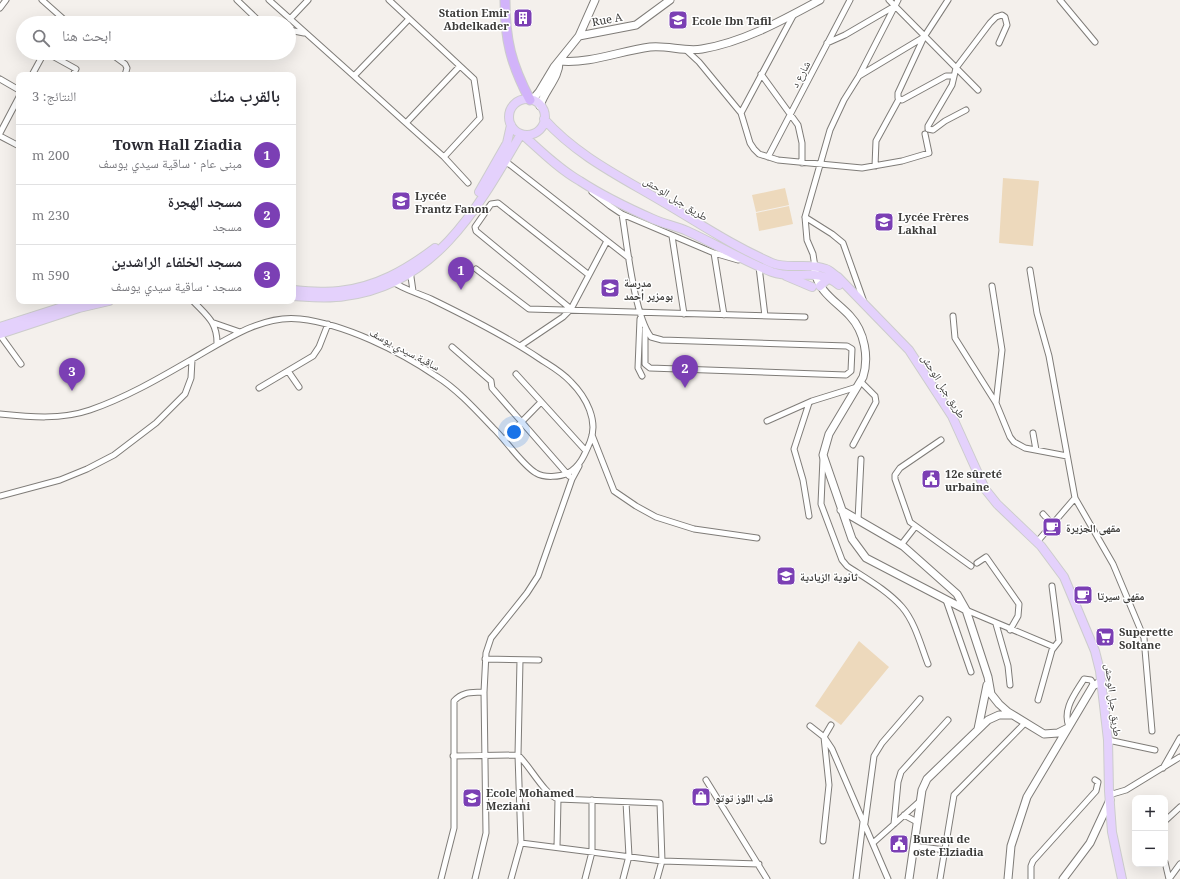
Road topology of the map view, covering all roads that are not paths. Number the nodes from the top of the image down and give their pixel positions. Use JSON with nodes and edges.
{"nodes":[{"id":1,"x":6,"y":0,"type":"edge"},
{"id":2,"x":42,"y":0,"type":"edge"},
{"id":3,"x":237,"y":0,"type":"edge"},
{"id":4,"x":270,"y":0,"type":"edge"},
{"id":5,"x":308,"y":0,"type":"edge"},
{"id":6,"x":389,"y":0,"type":"edge"},
{"id":7,"x":505,"y":0,"type":"edge"},
{"id":8,"x":596,"y":0,"type":"edge"},
{"id":9,"x":820,"y":0,"type":"edge"},
{"id":10,"x":850,"y":0,"type":"edge"},
{"id":11,"x":889,"y":0,"type":"edge"},
{"id":12,"x":898,"y":0,"type":"edge"},
{"id":13,"x":948,"y":0,"type":"edge"},
{"id":14,"x":1060,"y":0,"type":"edge"},
{"id":15,"x":668,"y":2,"type":"edge"},
{"id":16,"x":895,"y":6,"type":"junction"},
{"id":17,"x":0,"y":8,"type":"edge"},
{"id":18,"x":795,"y":14,"type":"junction"},
{"id":19,"x":60,"y":16,"type":"edge"},
{"id":20,"x":254,"y":16,"type":"edge"},
{"id":21,"x":287,"y":16,"type":"edge"},
{"id":22,"x":293,"y":16,"type":"edge"},
{"id":23,"x":409,"y":18,"type":"junction"},
{"id":24,"x":296,"y":25,"type":"edge"},
{"id":25,"x":296,"y":31,"type":"edge"},
{"id":26,"x":304,"y":33,"type":"junction"},
{"id":27,"x":579,"y":36,"type":"junction"},
{"id":28,"x":924,"y":37,"type":"junction"},
{"id":29,"x":1095,"y":42,"type":"dead end"},
{"id":30,"x":827,"y":43,"type":"junction"},
{"id":31,"x":999,"y":43,"type":"dead end"},
{"id":32,"x":685,"y":48,"type":"junction"},
{"id":33,"x":42,"y":60,"type":"edge"},
{"id":34,"x":59,"y":60,"type":"edge"},
{"id":35,"x":120,"y":60,"type":"edge"},
{"id":36,"x":559,"y":61,"type":"junction"},
{"id":37,"x":460,"y":66,"type":"junction"},
{"id":38,"x":956,"y":68,"type":"junction"},
{"id":39,"x":34,"y":72,"type":"edge"},
{"id":40,"x":75,"y":72,"type":"edge"},
{"id":41,"x":126,"y":72,"type":"edge"},
{"id":42,"x":761,"y":74,"type":"junction"},
{"id":43,"x":354,"y":76,"type":"junction"},
{"id":44,"x":859,"y":76,"type":"junction"},
{"id":45,"x":954,"y":76,"type":"junction"},
{"id":46,"x":0,"y":79,"type":"edge"},
{"id":47,"x":16,"y":88,"type":"edge"},
{"id":48,"x":978,"y":90,"type":"dead end"},
{"id":49,"x":899,"y":99,"type":"junction"},
{"id":50,"x":531,"y":100,"type":"junction"},
{"id":51,"x":16,"y":104,"type":"edge"},
{"id":52,"x":540,"y":106,"type":"junction"},
{"id":53,"x":966,"y":110,"type":"dead end"},
{"id":54,"x":741,"y":113,"type":"junction"},
{"id":55,"x":790,"y":113,"type":"junction"},
{"id":56,"x":544,"y":119,"type":"junction"},
{"id":57,"x":406,"y":124,"type":"junction"},
{"id":58,"x":511,"y":125,"type":"junction"},
{"id":59,"x":522,"y":134,"type":"junction"},
{"id":60,"x":925,"y":134,"type":"dead end"},
{"id":61,"x":0,"y":135,"type":"edge"},
{"id":62,"x":16,"y":144,"type":"edge"},
{"id":63,"x":444,"y":157,"type":"junction"},
{"id":64,"x":768,"y":157,"type":"junction"},
{"id":65,"x":504,"y":160,"type":"junction"},
{"id":66,"x":802,"y":163,"type":"junction"},
{"id":67,"x":820,"y":164,"type":"junction"},
{"id":68,"x":875,"y":166,"type":"junction"},
{"id":69,"x":579,"y":181,"type":"junction"},
{"id":70,"x":468,"y":183,"type":"dead end"},
{"id":71,"x":474,"y":211,"type":"junction"},
{"id":72,"x":622,"y":214,"type":"junction"},
{"id":73,"x":483,"y":216,"type":"junction"},
{"id":74,"x":805,"y":217,"type":"junction"},
{"id":75,"x":672,"y":236,"type":"junction"},
{"id":76,"x":607,"y":240,"type":"junction"},
{"id":77,"x":714,"y":253,"type":"junction"},
{"id":78,"x":629,"y":258,"type":"junction"},
{"id":79,"x":755,"y":265,"type":"junction"},
{"id":80,"x":476,"y":269,"type":"dead end"},
{"id":81,"x":410,"y":270,"type":"junction"},
{"id":82,"x":1030,"y":270,"type":"dead end"},
{"id":83,"x":812,"y":271,"type":"junction"},
{"id":84,"x":588,"y":275,"type":"junction"},
{"id":85,"x":783,"y":275,"type":"junction"},
{"id":86,"x":829,"y":278,"type":"junction"},
{"id":87,"x":391,"y":280,"type":"junction"},
{"id":88,"x":992,"y":286,"type":"dead end"},
{"id":89,"x":816,"y":287,"type":"junction"},
{"id":90,"x":296,"y":290,"type":"edge"},
{"id":91,"x":413,"y":291,"type":"junction"},
{"id":92,"x":296,"y":296,"type":"edge"},
{"id":93,"x":859,"y":300,"type":"junction"},
{"id":94,"x":72,"y":304,"type":"edge"},
{"id":95,"x":96,"y":304,"type":"edge"},
{"id":96,"x":196,"y":304,"type":"edge"},
{"id":97,"x":866,"y":307,"type":"junction"},
{"id":98,"x":571,"y":309,"type":"junction"},
{"id":99,"x":640,"y":313,"type":"junction"},
{"id":100,"x":684,"y":314,"type":"junction"},
{"id":101,"x":724,"y":315,"type":"junction"},
{"id":102,"x":766,"y":316,"type":"junction"},
{"id":103,"x":953,"y":316,"type":"dead end"},
{"id":104,"x":805,"y":317,"type":"dead end"},
{"id":105,"x":214,"y":323,"type":"junction"},
{"id":106,"x":328,"y":324,"type":"junction"},
{"id":107,"x":0,"y":327,"type":"edge"},
{"id":108,"x":645,"y":329,"type":"junction"},
{"id":109,"x":240,"y":332,"type":"junction"},
{"id":110,"x":0,"y":335,"type":"edge"},
{"id":111,"x":217,"y":343,"type":"junction"},
{"id":112,"x":520,"y":346,"type":"junction"},
{"id":113,"x":452,"y":347,"type":"dead end"},
{"id":114,"x":192,"y":360,"type":"junction"},
{"id":115,"x":21,"y":364,"type":"dead end"},
{"id":116,"x":288,"y":371,"type":"junction"},
{"id":117,"x":516,"y":374,"type":"dead end"},
{"id":118,"x":642,"y":376,"type":"dead end"},
{"id":119,"x":860,"y":384,"type":"junction"},
{"id":120,"x":299,"y":387,"type":"dead end"},
{"id":121,"x":259,"y":388,"type":"dead end"},
{"id":122,"x":541,"y":402,"type":"junction"},
{"id":123,"x":809,"y":403,"type":"junction"},
{"id":124,"x":996,"y":403,"type":"junction"},
{"id":125,"x":0,"y":414,"type":"edge"},
{"id":126,"x":522,"y":422,"type":"junction"},
{"id":127,"x":767,"y":422,"type":"dead end"},
{"id":128,"x":1033,"y":433,"type":"dead end"},
{"id":129,"x":592,"y":435,"type":"junction"},
{"id":130,"x":504,"y":440,"type":"junction"},
{"id":131,"x":942,"y":440,"type":"dead end"},
{"id":132,"x":853,"y":445,"type":"dead end"},
{"id":133,"x":586,"y":450,"type":"junction"},
{"id":134,"x":1036,"y":450,"type":"junction"},
{"id":135,"x":823,"y":455,"type":"junction"},
{"id":136,"x":1067,"y":456,"type":"junction"},
{"id":137,"x":861,"y":459,"type":"dead end"},
{"id":138,"x":568,"y":473,"type":"junction"},
{"id":139,"x":572,"y":480,"type":"junction"},
{"id":140,"x":0,"y":496,"type":"edge"},
{"id":141,"x":1075,"y":498,"type":"junction"},
{"id":142,"x":841,"y":510,"type":"junction"},
{"id":143,"x":1043,"y":514,"type":"dead end"},
{"id":144,"x":809,"y":516,"type":"dead end"},
{"id":145,"x":858,"y":520,"type":"junction"},
{"id":146,"x":1052,"y":524,"type":"junction"},
{"id":147,"x":915,"y":527,"type":"junction"},
{"id":148,"x":757,"y":538,"type":"dead end"},
{"id":149,"x":1037,"y":542,"type":"junction"},
{"id":150,"x":901,"y":545,"type":"junction"},
{"id":151,"x":977,"y":563,"type":"dead end"},
{"id":152,"x":971,"y":566,"type":"dead end"},
{"id":153,"x":1052,"y":586,"type":"dead end"},
{"id":154,"x":946,"y":600,"type":"junction"},
{"id":155,"x":966,"y":610,"type":"junction"},
{"id":156,"x":996,"y":624,"type":"junction"},
{"id":157,"x":1010,"y":630,"type":"junction"},
{"id":158,"x":1054,"y":647,"type":"junction"},
{"id":159,"x":485,"y":659,"type":"junction"},
{"id":160,"x":520,"y":660,"type":"junction"},
{"id":161,"x":539,"y":660,"type":"dead end"},
{"id":162,"x":928,"y":664,"type":"dead end"},
{"id":163,"x":971,"y":672,"type":"dead end"},
{"id":164,"x":988,"y":681,"type":"junction"},
{"id":165,"x":1102,"y":681,"type":"junction"},
{"id":166,"x":1010,"y":685,"type":"dead end"},
{"id":167,"x":1094,"y":685,"type":"junction"},
{"id":168,"x":484,"y":692,"type":"junction"},
{"id":169,"x":920,"y":699,"type":"dead end"},
{"id":170,"x":1038,"y":700,"type":"dead end"},
{"id":171,"x":1013,"y":715,"type":"junction"},
{"id":172,"x":948,"y":720,"type":"dead end"},
{"id":173,"x":1025,"y":723,"type":"junction"},
{"id":174,"x":831,"y":725,"type":"dead end"},
{"id":175,"x":810,"y":726,"type":"dead end"},
{"id":176,"x":1068,"y":728,"type":"junction"},
{"id":177,"x":978,"y":729,"type":"junction"},
{"id":178,"x":1152,"y":731,"type":"dead end"},
{"id":179,"x":824,"y":737,"type":"junction"},
{"id":180,"x":1180,"y":738,"type":"edge"},
{"id":181,"x":1108,"y":740,"type":"junction"},
{"id":182,"x":1155,"y":750,"type":"dead end"},
{"id":183,"x":484,"y":755,"type":"junction"},
{"id":184,"x":518,"y":755,"type":"junction"},
{"id":185,"x":453,"y":756,"type":"junction"},
{"id":186,"x":1180,"y":757,"type":"edge"},
{"id":187,"x":1163,"y":768,"type":"junction"},
{"id":188,"x":706,"y":780,"type":"dead end"},
{"id":189,"x":1095,"y":780,"type":"dead end"},
{"id":190,"x":1110,"y":798,"type":"junction"},
{"id":191,"x":558,"y":799,"type":"junction"},
{"id":192,"x":592,"y":800,"type":"junction"},
{"id":193,"x":920,"y":800,"type":"junction"},
{"id":194,"x":626,"y":802,"type":"junction"},
{"id":195,"x":1180,"y":807,"type":"edge"},
{"id":196,"x":904,"y":815,"type":"junction"},
{"id":197,"x":1168,"y":818,"type":"edge"},
{"id":198,"x":864,"y":822,"type":"junction"},
{"id":199,"x":917,"y":822,"type":"junction"},
{"id":200,"x":894,"y":824,"type":"junction"},
{"id":201,"x":823,"y":841,"type":"dead end"},
{"id":202,"x":521,"y":843,"type":"junction"},
{"id":203,"x":873,"y":843,"type":"junction"},
{"id":204,"x":914,"y":846,"type":"junction"},
{"id":205,"x":558,"y":847,"type":"junction"},
{"id":206,"x":945,"y":850,"type":"junction"},
{"id":207,"x":592,"y":852,"type":"junction"},
{"id":208,"x":629,"y":856,"type":"junction"},
{"id":209,"x":662,"y":861,"type":"junction"},
{"id":210,"x":759,"y":864,"type":"junction"},
{"id":211,"x":1180,"y":864,"type":"edge"},
{"id":212,"x":1166,"y":867,"type":"edge"},
{"id":213,"x":441,"y":879,"type":"edge"},
{"id":214,"x":475,"y":879,"type":"edge"},
{"id":215,"x":511,"y":879,"type":"edge"},
{"id":216,"x":585,"y":879,"type":"edge"},
{"id":217,"x":623,"y":879,"type":"edge"},
{"id":218,"x":657,"y":879,"type":"edge"},
{"id":219,"x":767,"y":879,"type":"edge"},
{"id":220,"x":856,"y":879,"type":"edge"},
{"id":221,"x":888,"y":879,"type":"edge"},
{"id":222,"x":909,"y":879,"type":"edge"},
{"id":223,"x":940,"y":879,"type":"edge"},
{"id":224,"x":1008,"y":879,"type":"edge"},
{"id":225,"x":1031,"y":879,"type":"edge"},
{"id":226,"x":1063,"y":879,"type":"edge"},
{"id":227,"x":1122,"y":879,"type":"edge"},
{"id":228,"x":1169,"y":879,"type":"edge"}],
"edges":[{"from":1,"to":17,"type":"street"},
{"from":2,"to":19,"type":"street"},
{"from":3,"to":20,"type":"street"},
{"from":4,"to":21,"type":"street"},
{"from":5,"to":22,"type":"street"},
{"from":6,"to":23,"type":"street"},
{"from":7,"to":50,"type":"highway"},
{"from":8,"to":27,"type":"main road"},
{"from":9,"to":18,"type":"main road"},
{"from":10,"to":30,"type":"street","name":"شارع د"},
{"from":11,"to":16,"type":"street"},
{"from":12,"to":16,"type":"street"},
{"from":13,"to":28,"type":"street"},
{"from":14,"to":29,"type":"street"},
{"from":15,"to":27,"type":"main road","name":"Rue A"},
{"from":16,"to":28,"type":"street"},
{"from":16,"to":30,"type":"street"},
{"from":16,"to":44,"type":"street"},
{"from":18,"to":32,"type":"main road"},
{"from":18,"to":42,"type":"street"},
{"from":23,"to":37,"type":"street"},
{"from":23,"to":43,"type":"street"},
{"from":24,"to":26,"type":"street"},
{"from":25,"to":26,"type":"street"},
{"from":26,"to":43,"type":"street"},
{"from":27,"to":36,"type":"main road","name":"Rue A"},
{"from":28,"to":38,"type":"street"},
{"from":28,"to":44,"type":"street"},
{"from":28,"to":49,"type":"street"},
{"from":30,"to":55,"type":"street","name":"شارع د"},
{"from":31,"to":38,"type":"street"},
{"from":32,"to":36,"type":"main road"},
{"from":32,"to":54,"type":"street"},
{"from":33,"to":39,"type":"street"},
{"from":34,"to":40,"type":"street"},
{"from":35,"to":41,"type":"street"},
{"from":36,"to":50,"type":"main road"},
{"from":36,"to":52,"type":"main road"},
{"from":37,"to":57,"type":"street"},
{"from":37,"to":63,"type":"street"},
{"from":38,"to":45,"type":"street"},
{"from":38,"to":48,"type":"street"},
{"from":42,"to":54,"type":"street"},
{"from":42,"to":55,"type":"street"},
{"from":43,"to":57,"type":"street"},
{"from":44,"to":67,"type":"street"},
{"from":45,"to":49,"type":"street"},
{"from":45,"to":53,"type":"street"},
{"from":46,"to":47,"type":"street"},
{"from":49,"to":68,"type":"street"},
{"from":50,"to":52,"type":"main road"},
{"from":50,"to":58,"type":"main road"},
{"from":51,"to":61,"type":"street"},
{"from":52,"to":56,"type":"main road"},
{"from":54,"to":64,"type":"street"},
{"from":55,"to":64,"type":"street","name":"شارع د"},
{"from":55,"to":66,"type":"street"},
{"from":56,"to":59,"type":"main road"},
{"from":56,"to":83,"type":"main road","name":"طريق جبل الوحش"},
{"from":57,"to":63,"type":"street"},
{"from":58,"to":59,"type":"main road"},
{"from":58,"to":81,"type":"main road"},
{"from":59,"to":65,"type":"main road"},
{"from":59,"to":69,"type":"main road","name":"طريق جبل الوحش"},
{"from":60,"to":68,"type":"street"},
{"from":61,"to":62,"type":"street"},
{"from":63,"to":70,"type":"street"},
{"from":64,"to":66,"type":"street"},
{"from":65,"to":71,"type":"main road"},
{"from":65,"to":76,"type":"street"},
{"from":66,"to":67,"type":"street"},
{"from":67,"to":68,"type":"street"},
{"from":67,"to":74,"type":"street"},
{"from":69,"to":72,"type":"street","name":"طريق جبل الوحش"},
{"from":69,"to":79,"type":"main road","name":"طريق جبل الوحش"},
{"from":71,"to":73,"type":"street"},
{"from":71,"to":81,"type":"main road"},
{"from":72,"to":75,"type":"street","name":"طريق جبل الوحش"},
{"from":72,"to":78,"type":"street"},
{"from":73,"to":84,"type":"street"},
{"from":73,"to":98,"type":"street"},
{"from":74,"to":83,"type":"street"},
{"from":74,"to":97,"type":"street"},
{"from":75,"to":77,"type":"street","name":"طريق جبل الوحش"},
{"from":75,"to":100,"type":"street"},
{"from":76,"to":78,"type":"street"},
{"from":76,"to":84,"type":"street"},
{"from":77,"to":79,"type":"street","name":"طريق جبل الوحش"},
{"from":77,"to":101,"type":"street"},
{"from":78,"to":99,"type":"street"},
{"from":79,"to":85,"type":"main road"},
{"from":79,"to":102,"type":"street"},
{"from":80,"to":98,"type":"street"},
{"from":81,"to":87,"type":"main road"},
{"from":81,"to":91,"type":"street"},
{"from":82,"to":136,"type":"street"},
{"from":83,"to":85,"type":"main road"},
{"from":83,"to":86,"type":"main road"},
{"from":83,"to":89,"type":"main road"},
{"from":83,"to":93,"type":"main road","name":"طريق جبل الوحش"},
{"from":84,"to":98,"type":"street"},
{"from":85,"to":89,"type":"main road"},
{"from":86,"to":89,"type":"main road"},
{"from":86,"to":93,"type":"main road"},
{"from":87,"to":90,"type":"main road"},
{"from":87,"to":91,"type":"street"},
{"from":87,"to":92,"type":"main road"},
{"from":88,"to":124,"type":"street"},
{"from":89,"to":119,"type":"main road"},
{"from":91,"to":112,"type":"street"},
{"from":93,"to":97,"type":"main road","name":"طريق جبل الوحش"},
{"from":94,"to":107,"type":"main road"},
{"from":95,"to":110,"type":"main road"},
{"from":96,"to":105,"type":"street"},
{"from":97,"to":149,"type":"main road","name":"طريق جبل الوحش"},
{"from":98,"to":99,"type":"street"},
{"from":98,"to":112,"type":"street"},
{"from":99,"to":100,"type":"street"},
{"from":99,"to":108,"type":"street"},
{"from":99,"to":118,"type":"street"},
{"from":100,"to":101,"type":"street"},
{"from":101,"to":102,"type":"street"},
{"from":102,"to":104,"type":"street"},
{"from":103,"to":124,"type":"street"},
{"from":105,"to":109,"type":"street"},
{"from":105,"to":111,"type":"street"},
{"from":106,"to":109,"type":"street","name":"ساقية سيدي يوسف"},
{"from":106,"to":116,"type":"street"},
{"from":106,"to":130,"type":"street","name":"ساقية سيدي يوسف"},
{"from":108,"to":108,"type":"street"},
{"from":109,"to":111,"type":"street","name":"ساقية سيدي يوسف"},
{"from":110,"to":115,"type":"street"},
{"from":111,"to":114,"type":"street","name":"ساقية سيدي يوسف"},
{"from":112,"to":129,"type":"street"},
{"from":113,"to":126,"type":"street"},
{"from":114,"to":125,"type":"street","name":"ساقية سيدي يوسف"},
{"from":114,"to":140,"type":"street"},
{"from":116,"to":120,"type":"street"},
{"from":116,"to":121,"type":"street"},
{"from":117,"to":122,"type":"street"},
{"from":119,"to":123,"type":"street"},
{"from":119,"to":132,"type":"street"},
{"from":119,"to":135,"type":"main road"},
{"from":122,"to":126,"type":"street"},
{"from":122,"to":133,"type":"street"},
{"from":123,"to":127,"type":"street"},
{"from":123,"to":144,"type":"street"},
{"from":124,"to":134,"type":"street"},
{"from":126,"to":130,"type":"street"},
{"from":126,"to":138,"type":"street"},
{"from":128,"to":134,"type":"street"},
{"from":129,"to":133,"type":"street"},
{"from":129,"to":148,"type":"street"},
{"from":130,"to":138,"type":"street","name":"ساقية سيدي يوسف"},
{"from":131,"to":147,"type":"street"},
{"from":133,"to":138,"type":"street"},
{"from":133,"to":139,"type":"street"},
{"from":134,"to":136,"type":"street"},
{"from":135,"to":142,"type":"main road"},
{"from":135,"to":162,"type":"street"},
{"from":136,"to":141,"type":"street"},
{"from":137,"to":145,"type":"street"},
{"from":138,"to":139,"type":"street"},
{"from":139,"to":159,"type":"street"},
{"from":141,"to":146,"type":"street"},
{"from":141,"to":178,"type":"street"},
{"from":142,"to":145,"type":"main road"},
{"from":142,"to":154,"type":"main road"},
{"from":143,"to":146,"type":"street"},
{"from":145,"to":150,"type":"main road"},
{"from":146,"to":149,"type":"street"},
{"from":147,"to":150,"type":"street"},
{"from":147,"to":152,"type":"street"},
{"from":149,"to":165,"type":"main road","name":"طريق جبل الوحش"},
{"from":150,"to":155,"type":"main road"},
{"from":151,"to":157,"type":"street"},
{"from":153,"to":158,"type":"street"},
{"from":154,"to":155,"type":"main road"},
{"from":154,"to":163,"type":"street"},
{"from":155,"to":156,"type":"street"},
{"from":155,"to":164,"type":"main road"},
{"from":156,"to":157,"type":"street"},
{"from":156,"to":166,"type":"street"},
{"from":157,"to":158,"type":"street"},
{"from":158,"to":170,"type":"street"},
{"from":159,"to":160,"type":"street"},
{"from":159,"to":168,"type":"street"},
{"from":160,"to":161,"type":"street"},
{"from":160,"to":184,"type":"street"},
{"from":164,"to":171,"type":"main road"},
{"from":164,"to":177,"type":"main road"},
{"from":165,"to":167,"type":"main road"},
{"from":165,"to":181,"type":"main road","name":"طريق جبل الوحش"},
{"from":167,"to":176,"type":"main road"},
{"from":167,"to":176,"type":"street"},
{"from":168,"to":183,"type":"street"},
{"from":168,"to":185,"type":"street"},
{"from":169,"to":198,"type":"street"},
{"from":171,"to":173,"type":"main road"},
{"from":171,"to":177,"type":"main road"},
{"from":172,"to":200,"type":"street"},
{"from":173,"to":176,"type":"main road"},
{"from":173,"to":206,"type":"street"},
{"from":174,"to":179,"type":"street"},
{"from":175,"to":179,"type":"street"},
{"from":176,"to":224,"type":"main road"},
{"from":177,"to":193,"type":"main road"},
{"from":179,"to":198,"type":"street"},
{"from":179,"to":201,"type":"street"},
{"from":180,"to":187,"type":"street"},
{"from":181,"to":182,"type":"street"},
{"from":181,"to":190,"type":"main road","name":"طريق جبل الوحش"},
{"from":183,"to":184,"type":"street"},
{"from":183,"to":185,"type":"street"},
{"from":183,"to":214,"type":"street"},
{"from":184,"to":191,"type":"street"},
{"from":184,"to":202,"type":"street"},
{"from":185,"to":213,"type":"street"},
{"from":186,"to":187,"type":"street"},
{"from":187,"to":190,"type":"street"},
{"from":188,"to":210,"type":"street"},
{"from":189,"to":225,"type":"street"},
{"from":190,"to":226,"type":"main road"},
{"from":190,"to":227,"type":"main road","name":"طريق جبل الوحش"},
{"from":191,"to":192,"type":"street"},
{"from":191,"to":205,"type":"street"},
{"from":192,"to":194,"type":"street"},
{"from":192,"to":207,"type":"street"},
{"from":193,"to":196,"type":"street"},
{"from":193,"to":199,"type":"main road"},
{"from":194,"to":208,"type":"street"},
{"from":194,"to":209,"type":"street"},
{"from":195,"to":197,"type":"street"},
{"from":196,"to":199,"type":"street"},
{"from":196,"to":200,"type":"street"},
{"from":198,"to":203,"type":"street"},
{"from":198,"to":220,"type":"street"},
{"from":199,"to":204,"type":"main road"},
{"from":200,"to":203,"type":"street"},
{"from":202,"to":205,"type":"street"},
{"from":202,"to":215,"type":"street"},
{"from":203,"to":221,"type":"street"},
{"from":204,"to":206,"type":"street"},
{"from":204,"to":222,"type":"main road"},
{"from":205,"to":207,"type":"street"},
{"from":206,"to":223,"type":"street"},
{"from":207,"to":208,"type":"street"},
{"from":207,"to":216,"type":"street"},
{"from":208,"to":209,"type":"street"},
{"from":208,"to":217,"type":"street"},
{"from":209,"to":210,"type":"street"},
{"from":209,"to":218,"type":"street"},
{"from":210,"to":219,"type":"street"},
{"from":211,"to":228,"type":"street"},
{"from":212,"to":228,"type":"street"}]}
